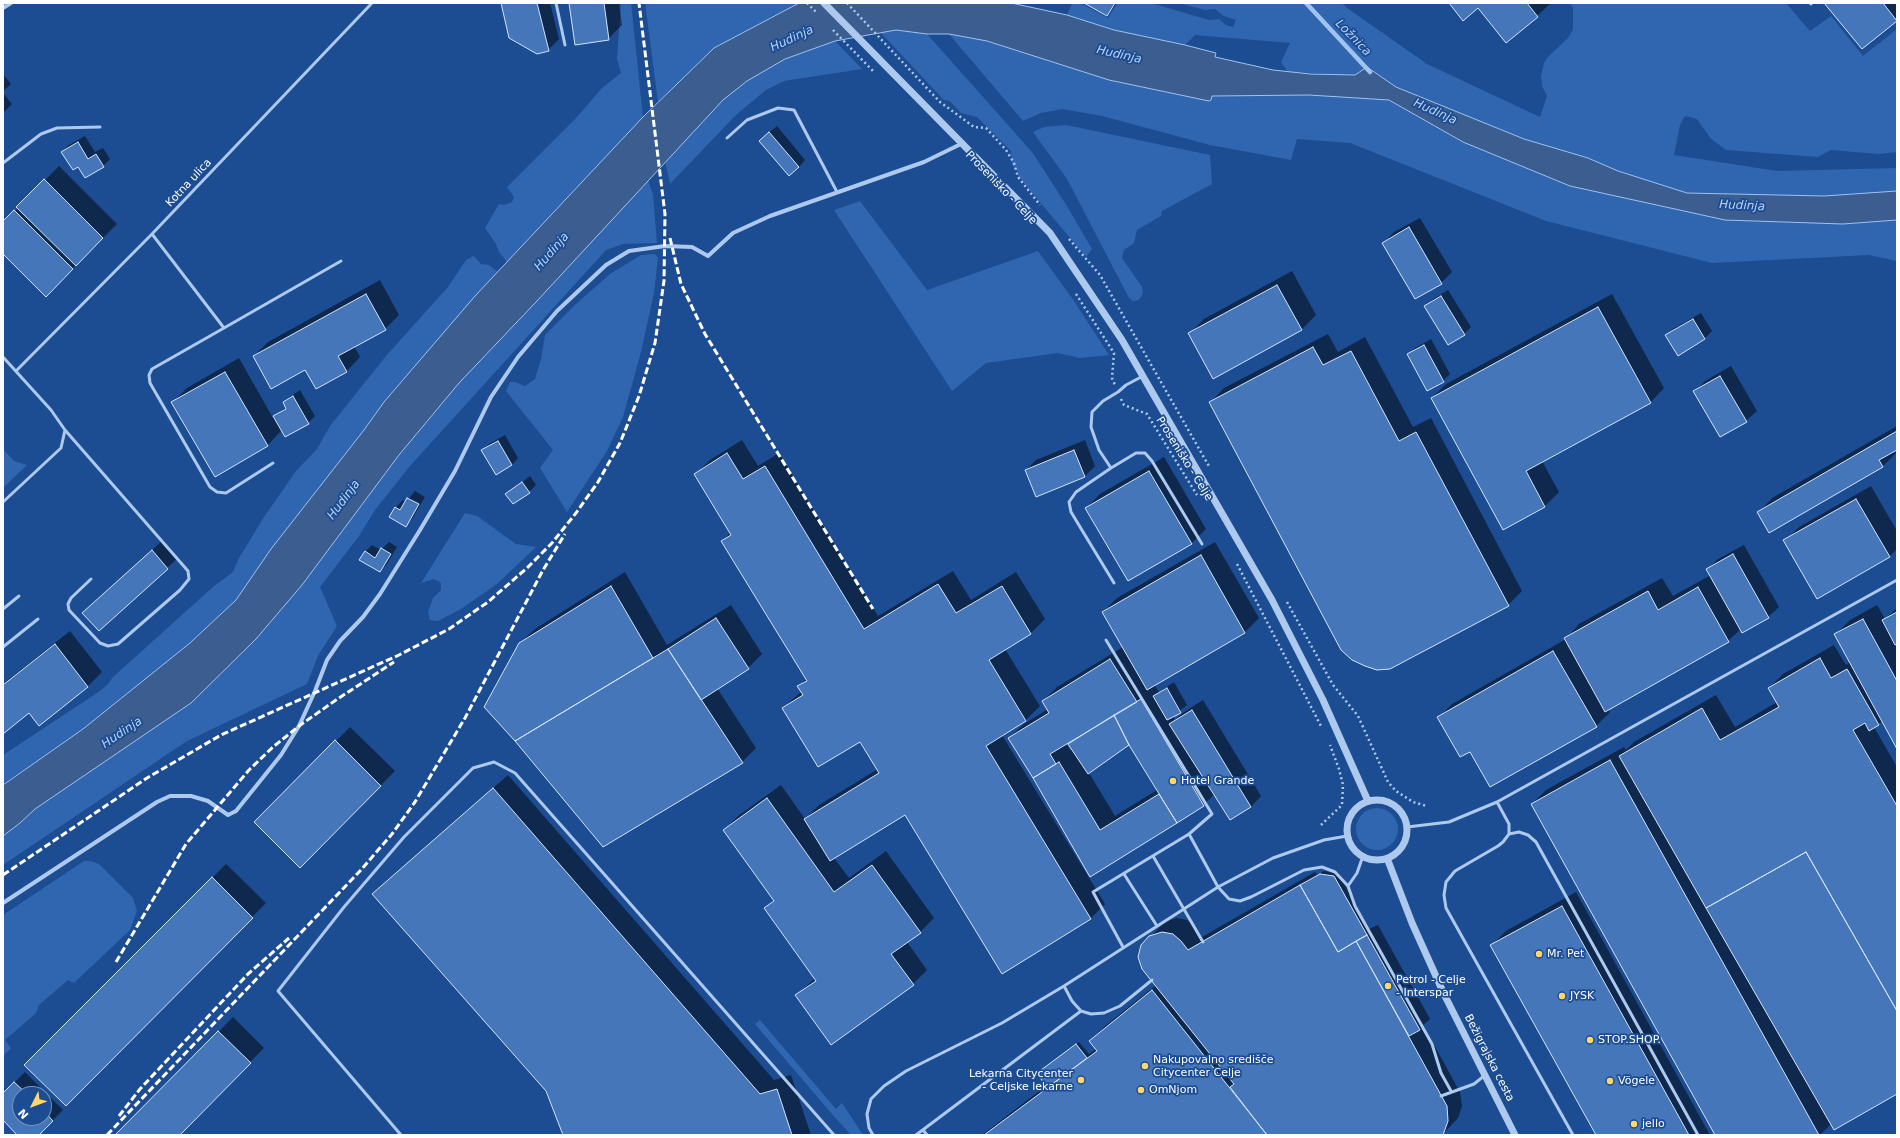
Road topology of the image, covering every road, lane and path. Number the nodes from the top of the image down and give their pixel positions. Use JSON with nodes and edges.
{"nodes":[{"id":1,"x":12,"y":3,"type":"edge"},
{"id":2,"x":372,"y":3,"type":"edge"},
{"id":3,"x":556,"y":3,"type":"edge"},
{"id":4,"x":807,"y":3,"type":"edge"},
{"id":5,"x":824,"y":3,"type":"edge"},
{"id":6,"x":847,"y":3,"type":"edge"},
{"id":7,"x":3,"y":8,"type":"edge"},
{"id":8,"x":818,"y":14,"type":"dead end"},
{"id":9,"x":829,"y":26,"type":"dead end"},
{"id":10,"x":565,"y":45,"type":"dead end"},
{"id":11,"x":893,"y":51,"type":"dead end"},
{"id":12,"x":878,"y":75,"type":"dead end"},
{"id":13,"x":100,"y":127,"type":"dead end"},
{"id":14,"x":727,"y":138,"type":"dead end"},
{"id":15,"x":963,"y":143,"type":"junction"},
{"id":16,"x":3,"y":163,"type":"edge"},
{"id":17,"x":837,"y":192,"type":"junction"},
{"id":18,"x":152,"y":234,"type":"junction"},
{"id":19,"x":341,"y":261,"type":"dead end"},
{"id":20,"x":1073,"y":290,"type":"dead end"},
{"id":21,"x":224,"y":328,"type":"junction"},
{"id":22,"x":3,"y":357,"type":"edge"},
{"id":23,"x":16,"y":371,"type":"junction"},
{"id":24,"x":1143,"y":376,"type":"junction"},
{"id":25,"x":1118,"y":392,"type":"junction"},
{"id":26,"x":65,"y":430,"type":"junction"},
{"id":27,"x":273,"y":463,"type":"dead end"},
{"id":28,"x":1111,"y":468,"type":"junction"},
{"id":29,"x":1198,"y":496,"type":"dead end"},
{"id":30,"x":3,"y":502,"type":"edge"},
{"id":31,"x":1202,"y":544,"type":"dead end"},
{"id":32,"x":1234,"y":558,"type":"dead end"},
{"id":33,"x":91,"y":579,"type":"dead end"},
{"id":34,"x":1897,"y":580,"type":"edge"},
{"id":35,"x":1114,"y":583,"type":"dead end"},
{"id":36,"x":19,"y":596,"type":"dead end"},
{"id":37,"x":3,"y":609,"type":"edge"},
{"id":38,"x":38,"y":620,"type":"dead end"},
{"id":39,"x":1106,"y":640,"type":"dead end"},
{"id":40,"x":3,"y":647,"type":"edge"},
{"id":41,"x":1324,"y":732,"type":"dead end"},
{"id":42,"x":1329,"y":744,"type":"dead end"},
{"id":43,"x":1368,"y":801,"type":"junction"},
{"id":44,"x":1497,"y":802,"type":"junction"},
{"id":45,"x":1321,"y":824,"type":"dead end"},
{"id":46,"x":1407,"y":827,"type":"junction"},
{"id":47,"x":1189,"y":834,"type":"junction"},
{"id":48,"x":1508,"y":834,"type":"junction"},
{"id":49,"x":1347,"y":836,"type":"junction"},
{"id":50,"x":1153,"y":856,"type":"junction"},
{"id":51,"x":1363,"y":856,"type":"junction"},
{"id":52,"x":1387,"y":858,"type":"junction"},
{"id":53,"x":1124,"y":874,"type":"junction"},
{"id":54,"x":1348,"y":886,"type":"junction"},
{"id":55,"x":1218,"y":887,"type":"junction"},
{"id":56,"x":3,"y":903,"type":"edge"},
{"id":57,"x":1184,"y":909,"type":"junction"},
{"id":58,"x":1157,"y":926,"type":"junction"},
{"id":59,"x":1203,"y":942,"type":"dead end"},
{"id":60,"x":1123,"y":947,"type":"junction"},
{"id":61,"x":1152,"y":980,"type":"dead end"},
{"id":62,"x":1064,"y":986,"type":"junction"},
{"id":63,"x":1081,"y":1011,"type":"junction"},
{"id":64,"x":1486,"y":1075,"type":"junction"},
{"id":65,"x":1451,"y":1091,"type":"junction"},
{"id":66,"x":1441,"y":1096,"type":"dead end"},
{"id":67,"x":923,"y":1130,"type":"junction"},
{"id":68,"x":401,"y":1135,"type":"edge"},
{"id":69,"x":834,"y":1135,"type":"edge"},
{"id":70,"x":872,"y":1135,"type":"edge"},
{"id":71,"x":916,"y":1135,"type":"edge"},
{"id":72,"x":928,"y":1135,"type":"edge"},
{"id":73,"x":1515,"y":1135,"type":"edge"},
{"id":74,"x":1574,"y":1135,"type":"edge"},
{"id":75,"x":1698,"y":1135,"type":"edge"}],
"edges":[{"from":1,"to":7,"type":"street"},
{"from":2,"to":18,"type":"lane","name":"Kotna ulica"},
{"from":3,"to":10,"type":"lane"},
{"from":4,"to":8,"type":"path"},
{"from":5,"to":15,"type":"street"},
{"from":6,"to":11,"type":"path"},
{"from":9,"to":12,"type":"path"},
{"from":13,"to":16,"type":"lane"},
{"from":14,"to":17,"type":"lane"},
{"from":15,"to":17,"type":"street"},
{"from":15,"to":24,"type":"street"},
{"from":17,"to":56,"type":"street"},
{"from":18,"to":21,"type":"lane"},
{"from":18,"to":23,"type":"lane","name":"Kotna ulica"},
{"from":19,"to":21,"type":"lane"},
{"from":20,"to":25,"type":"path","name":"Proseniško - Celje"},
{"from":21,"to":27,"type":"lane"},
{"from":22,"to":23,"type":"lane"},
{"from":23,"to":26,"type":"lane"},
{"from":24,"to":25,"type":"lane"},
{"from":24,"to":43,"type":"street"},
{"from":25,"to":28,"type":"lane"},
{"from":25,"to":29,"type":"path","name":"Proseniško - Celje"},
{"from":26,"to":30,"type":"lane"},
{"from":26,"to":33,"type":"lane"},
{"from":28,"to":31,"type":"lane"},
{"from":28,"to":35,"type":"lane"},
{"from":32,"to":41,"type":"path"},
{"from":34,"to":44,"type":"lane"},
{"from":36,"to":37,"type":"lane"},
{"from":38,"to":40,"type":"lane"},
{"from":39,"to":47,"type":"lane"},
{"from":42,"to":45,"type":"path"},
{"from":43,"to":46,"type":"street"},
{"from":43,"to":49,"type":"street"},
{"from":44,"to":46,"type":"lane"},
{"from":44,"to":48,"type":"lane"},
{"from":46,"to":52,"type":"street"},
{"from":47,"to":50,"type":"lane"},
{"from":47,"to":55,"type":"lane"},
{"from":48,"to":74,"type":"lane"},
{"from":48,"to":75,"type":"lane"},
{"from":49,"to":51,"type":"street"},
{"from":49,"to":55,"type":"lane"},
{"from":50,"to":53,"type":"lane"},
{"from":50,"to":57,"type":"lane"},
{"from":51,"to":52,"type":"street"},
{"from":51,"to":54,"type":"lane"},
{"from":52,"to":64,"type":"street","name":"Bežigrajska cesta"},
{"from":53,"to":58,"type":"lane"},
{"from":53,"to":60,"type":"lane"},
{"from":54,"to":55,"type":"lane"},
{"from":54,"to":65,"type":"lane"},
{"from":55,"to":57,"type":"lane"},
{"from":57,"to":58,"type":"lane"},
{"from":57,"to":59,"type":"lane"},
{"from":58,"to":60,"type":"lane"},
{"from":60,"to":62,"type":"lane"},
{"from":61,"to":63,"type":"lane"},
{"from":62,"to":63,"type":"lane"},
{"from":62,"to":70,"type":"lane"},
{"from":63,"to":67,"type":"lane"},
{"from":64,"to":65,"type":"lane"},
{"from":64,"to":73,"type":"street","name":"Bežigrajska cesta"},
{"from":65,"to":66,"type":"lane"},
{"from":67,"to":71,"type":"lane"},
{"from":67,"to":72,"type":"lane"},
{"from":68,"to":69,"type":"lane"}]}
